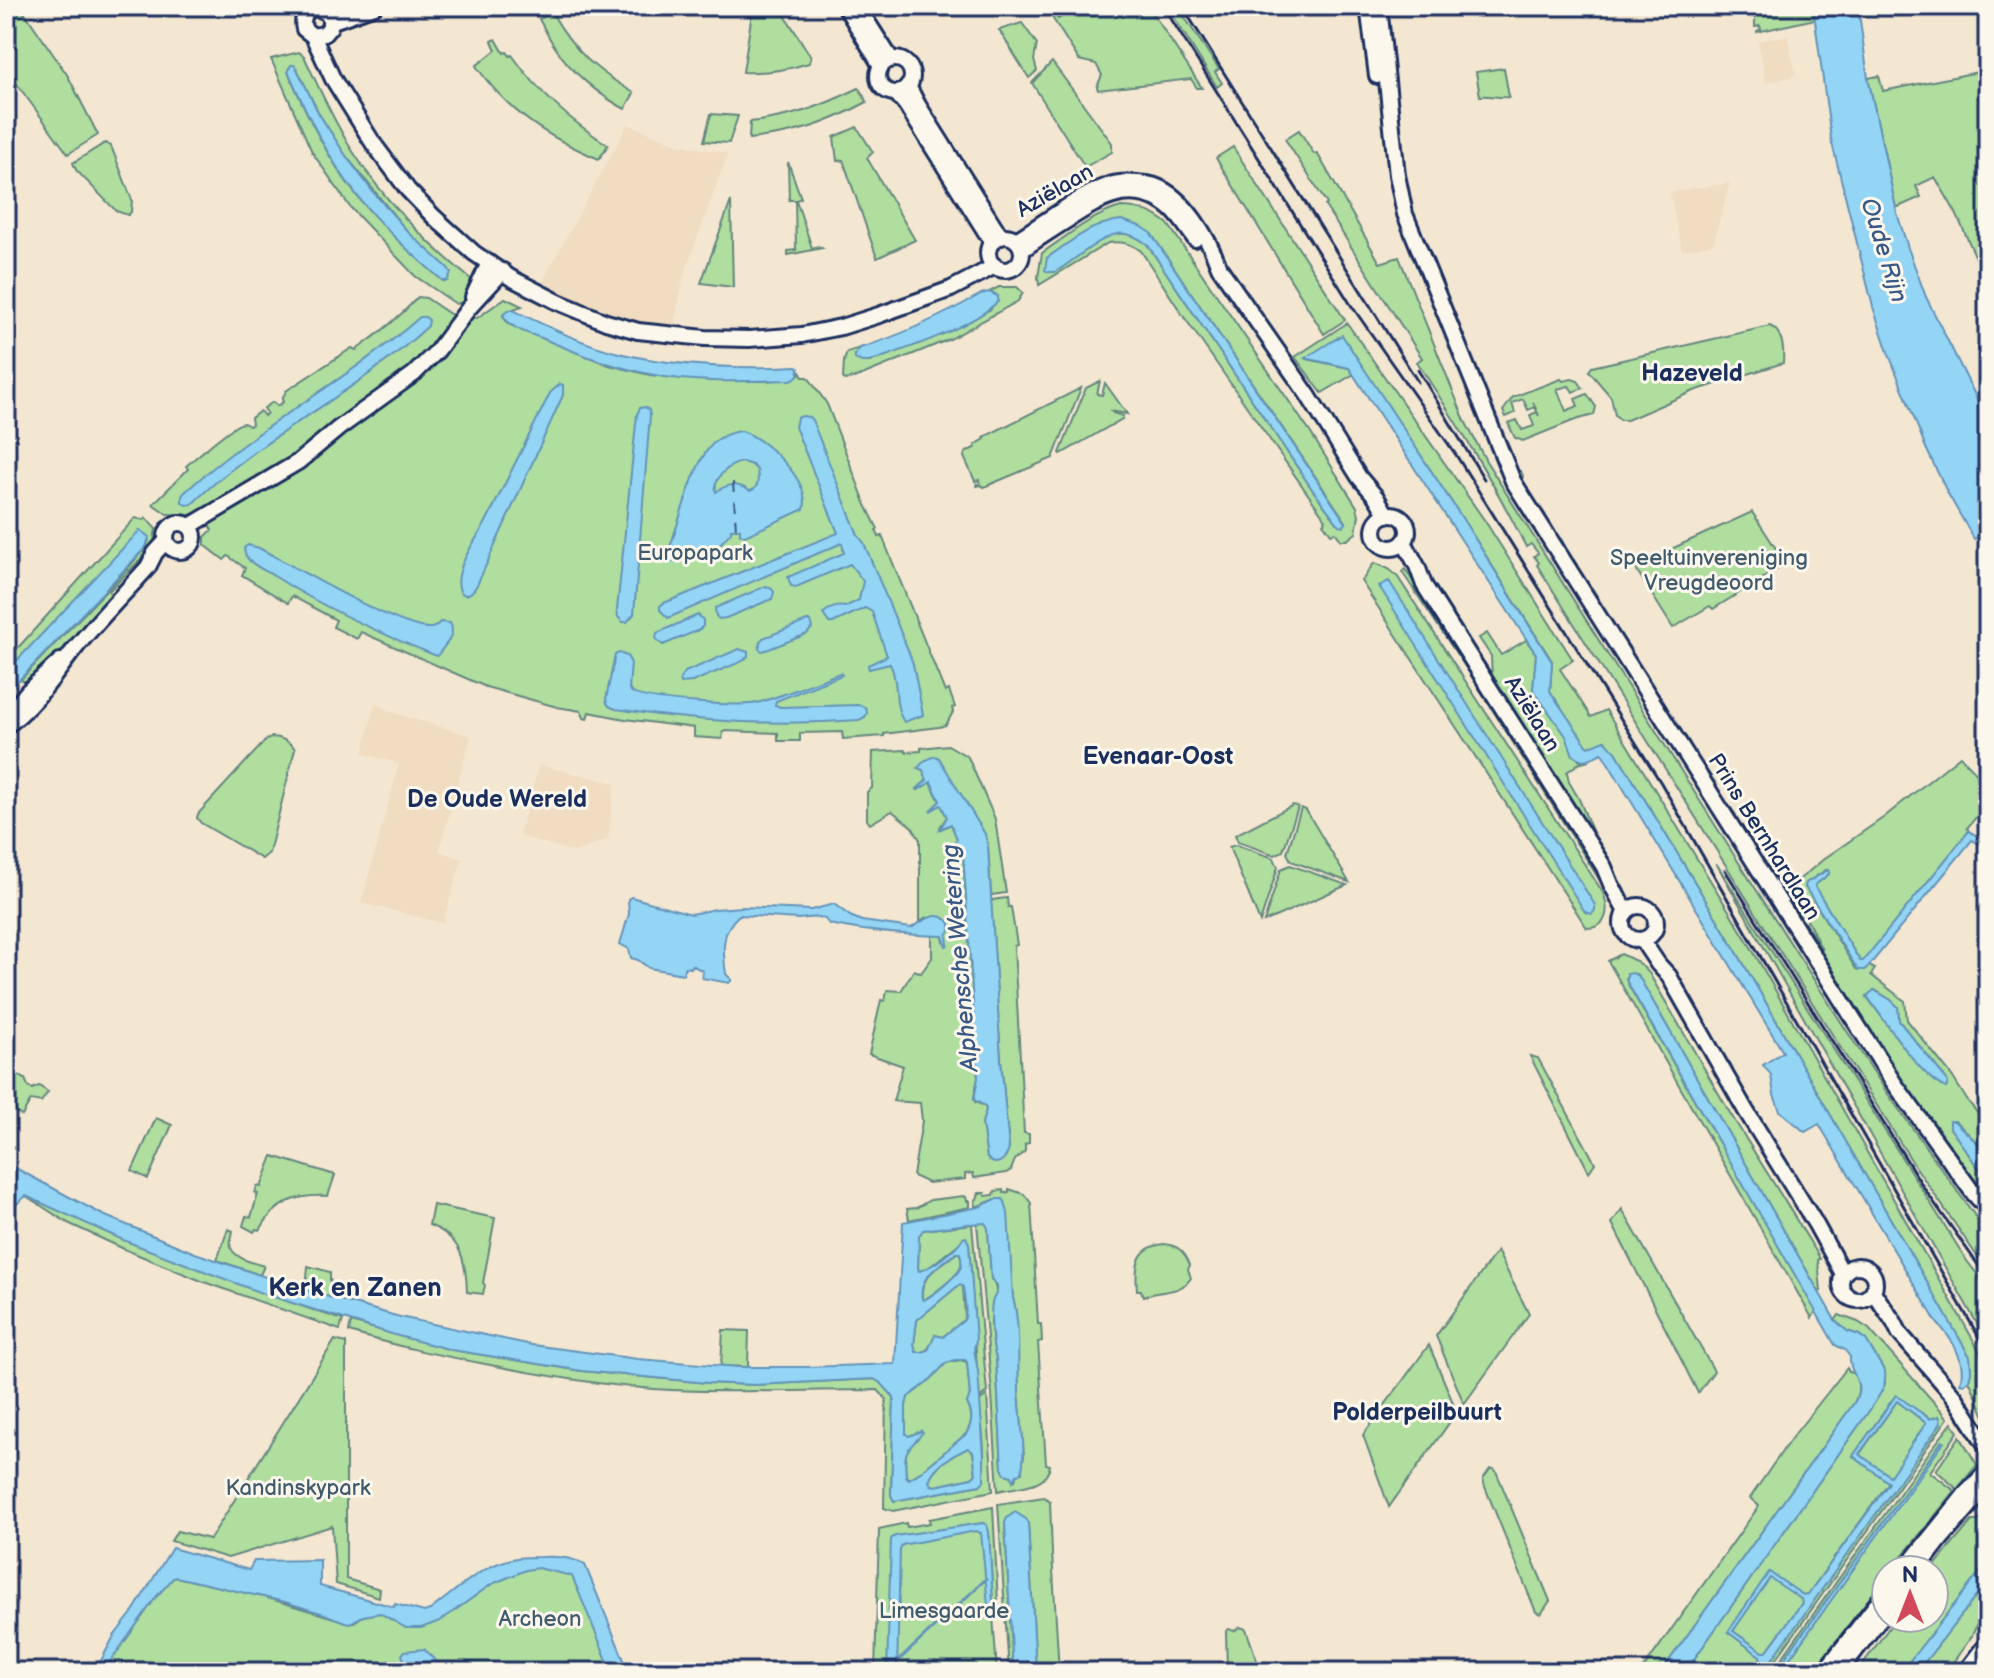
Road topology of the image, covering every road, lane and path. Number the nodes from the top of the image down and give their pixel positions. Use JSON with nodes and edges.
{"nodes":[{"id":1,"x":346,"y":6,"type":"edge"},
{"id":2,"x":375,"y":6,"type":"edge"},
{"id":3,"x":845,"y":6,"type":"edge"},
{"id":4,"x":857,"y":6,"type":"edge"},
{"id":5,"x":1368,"y":6,"type":"edge"},
{"id":6,"x":1379,"y":6,"type":"edge"},
{"id":7,"x":316,"y":18,"type":"edge"},
{"id":8,"x":886,"y":63,"type":"junction"},
{"id":9,"x":902,"y":89,"type":"junction"},
{"id":10,"x":1008,"y":242,"type":"junction"},
{"id":11,"x":992,"y":262,"type":"junction"},
{"id":12,"x":489,"y":263,"type":"junction"},
{"id":13,"x":503,"y":271,"type":"junction"},
{"id":14,"x":468,"y":309,"type":"junction"},
{"id":15,"x":1513,"y":481,"type":"junction"},
{"id":16,"x":1383,"y":517,"type":"junction"},
{"id":17,"x":192,"y":531,"type":"junction"},
{"id":18,"x":169,"y":545,"type":"junction"},
{"id":19,"x":1399,"y":545,"type":"junction"},
{"id":20,"x":73,"y":651,"type":"junction"},
{"id":21,"x":6,"y":718,"type":"edge"},
{"id":22,"x":6,"y":726,"type":"edge"},
{"id":23,"x":1631,"y":909,"type":"junction"},
{"id":24,"x":1647,"y":937,"type":"junction"},
{"id":25,"x":1988,"y":1209,"type":"edge"},
{"id":26,"x":1849,"y":1270,"type":"junction"},
{"id":27,"x":1867,"y":1296,"type":"junction"},
{"id":28,"x":1988,"y":1448,"type":"edge"},
{"id":29,"x":1988,"y":1470,"type":"edge"},
{"id":30,"x":1988,"y":1485,"type":"edge"},
{"id":31,"x":1970,"y":1497,"type":"junction"},
{"id":32,"x":1918,"y":1554,"type":"edge"},
{"id":33,"x":1929,"y":1554,"type":"edge"},
{"id":34,"x":1870,"y":1613,"type":"edge"},
{"id":35,"x":1870,"y":1632,"type":"edge"},
{"id":36,"x":1988,"y":1642,"type":"edge"},
{"id":37,"x":1824,"y":1672,"type":"edge"},
{"id":38,"x":1839,"y":1672,"type":"edge"},
{"id":39,"x":1965,"y":1672,"type":"edge"}],
"edges":[{"from":1,"to":7,"type":"street"},
{"from":2,"to":7,"type":"street"},
{"from":3,"to":8,"type":"street"},
{"from":4,"to":8,"type":"street"},
{"from":5,"to":15,"type":"street","name":"Prins Bernhardlaan"},
{"from":6,"to":15,"type":"street","name":"Prins Bernhardlaan"},
{"from":7,"to":12,"type":"street"},
{"from":8,"to":9,"type":"street"},
{"from":8,"to":9,"type":"street"},
{"from":9,"to":10,"type":"street"},
{"from":10,"to":11,"type":"street"},
{"from":10,"to":11,"type":"street","name":"Aziëlaan"},
{"from":10,"to":16,"type":"street","name":"Aziëlaan"},
{"from":11,"to":13,"type":"street"},
{"from":12,"to":13,"type":"street"},
{"from":12,"to":14,"type":"street"},
{"from":13,"to":14,"type":"street"},
{"from":14,"to":17,"type":"street"},
{"from":15,"to":25,"type":"street","name":"Prins Bernhardlaan"},
{"from":16,"to":19,"type":"street"},
{"from":16,"to":19,"type":"street"},
{"from":17,"to":18,"type":"street"},
{"from":17,"to":18,"type":"street"},
{"from":18,"to":20,"type":"street"},
{"from":19,"to":23,"type":"street","name":"Aziëlaan"},
{"from":20,"to":21,"type":"street"},
{"from":20,"to":22,"type":"street"},
{"from":23,"to":24,"type":"street"},
{"from":23,"to":24,"type":"street"},
{"from":24,"to":26,"type":"street"},
{"from":26,"to":27,"type":"street"},
{"from":26,"to":27,"type":"street"},
{"from":27,"to":28,"type":"street"},
{"from":29,"to":31,"type":"street"},
{"from":30,"to":31,"type":"street"},
{"from":31,"to":32,"type":"street"},
{"from":31,"to":33,"type":"street"},
{"from":34,"to":37,"type":"street"},
{"from":35,"to":38,"type":"street"},
{"from":36,"to":39,"type":"street"}]}
